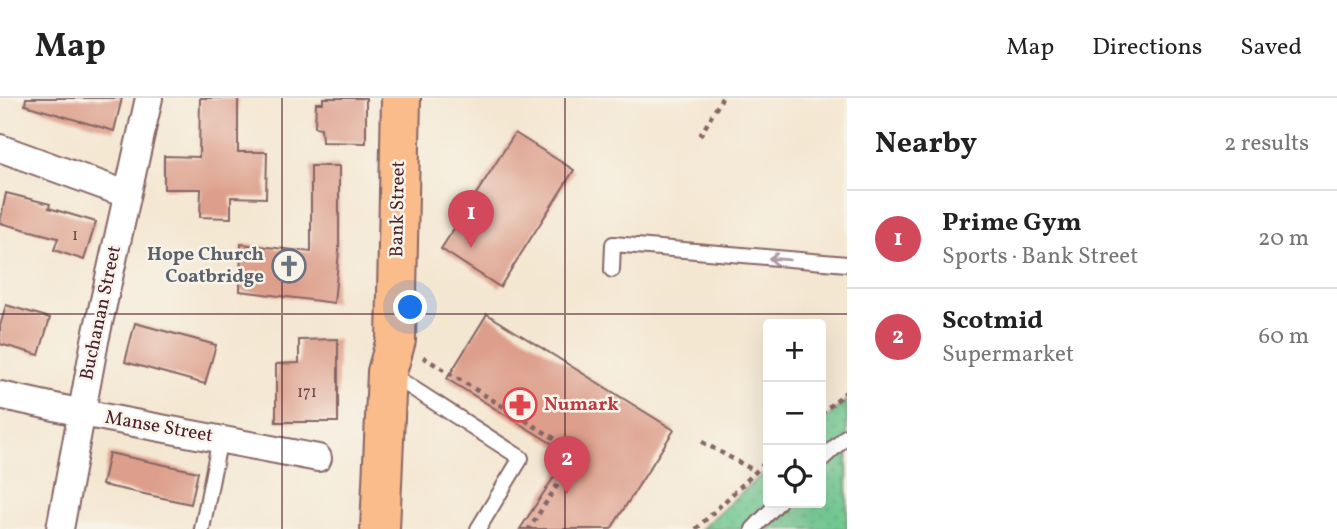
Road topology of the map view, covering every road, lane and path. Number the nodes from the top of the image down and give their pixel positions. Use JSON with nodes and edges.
{"nodes":[{"id":1,"x":149,"y":98,"type":"edge"},
{"id":2,"x":401,"y":98,"type":"edge"},
{"id":3,"x":710,"y":98,"type":"edge"},
{"id":4,"x":720,"y":101,"type":"edge"},
{"id":5,"x":700,"y":136,"type":"dead end"},
{"id":6,"x":0,"y":148,"type":"edge"},
{"id":7,"x":126,"y":194,"type":"junction"},
{"id":8,"x":847,"y":264,"type":"edge"},
{"id":9,"x":612,"y":270,"type":"dead end"},
{"id":10,"x":387,"y":372,"type":"junction"},
{"id":11,"x":847,"y":391,"type":"edge"},
{"id":12,"x":0,"y":395,"type":"edge"},
{"id":13,"x":826,"y":410,"type":"edge"},
{"id":14,"x":82,"y":413,"type":"junction"},
{"id":15,"x":847,"y":436,"type":"edge"},
{"id":16,"x":220,"y":438,"type":"junction"},
{"id":17,"x":702,"y":442,"type":"dead end"},
{"id":18,"x":826,"y":455,"type":"edge"},
{"id":19,"x":318,"y":458,"type":"dead end"},
{"id":20,"x":763,"y":464,"type":"edge"},
{"id":21,"x":755,"y":471,"type":"junction"},
{"id":22,"x":773,"y":508,"type":"edge"},
{"id":23,"x":60,"y":529,"type":"edge"},
{"id":24,"x":202,"y":529,"type":"edge"},
{"id":25,"x":380,"y":529,"type":"edge"},
{"id":26,"x":478,"y":529,"type":"edge"},
{"id":27,"x":696,"y":529,"type":"edge"},
{"id":28,"x":753,"y":529,"type":"edge"}],
"edges":[{"from":1,"to":7,"type":"street","name":"Buchanan Street"},
{"from":2,"to":10,"type":"main road","name":"Bank Street"},
{"from":3,"to":4,"type":"path"},
{"from":4,"to":5,"type":"path"},
{"from":6,"to":7,"type":"street"},
{"from":7,"to":14,"type":"street","name":"Buchanan Street"},
{"from":8,"to":9,"type":"lane","one_way":true},
{"from":10,"to":25,"type":"main road","name":"Bank Street"},
{"from":10,"to":26,"type":"lane"},
{"from":11,"to":13,"type":"path"},
{"from":12,"to":14,"type":"street","name":"Manse Street"},
{"from":14,"to":16,"type":"street","name":"Manse Street"},
{"from":14,"to":23,"type":"street","name":"Buchanan Street"},
{"from":15,"to":18,"type":"lane"},
{"from":16,"to":19,"type":"street","name":"Manse Street"},
{"from":16,"to":24,"type":"lane"},
{"from":17,"to":21,"type":"path"},
{"from":20,"to":21,"type":"path"},
{"from":21,"to":27,"type":"path"},
{"from":22,"to":28,"type":"lane"}]}
